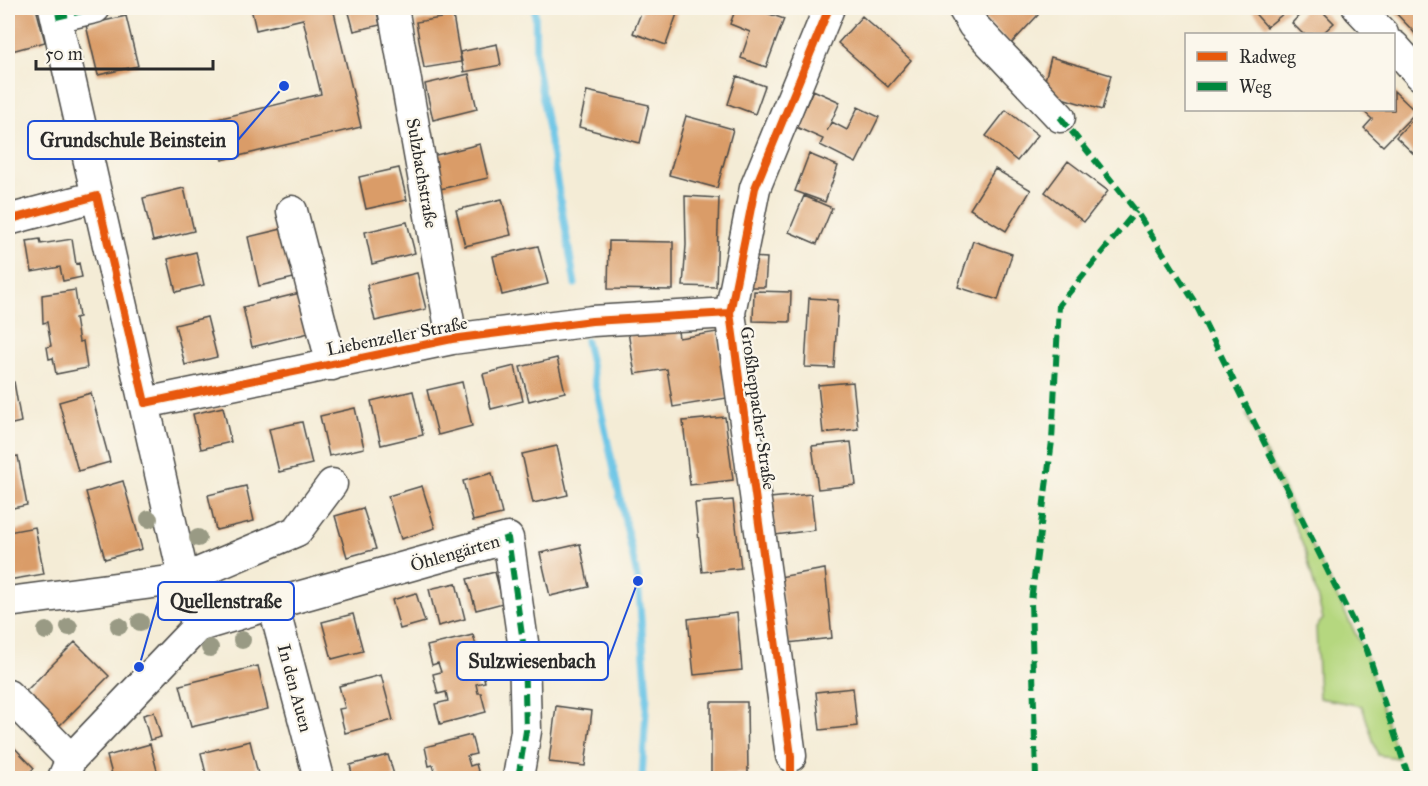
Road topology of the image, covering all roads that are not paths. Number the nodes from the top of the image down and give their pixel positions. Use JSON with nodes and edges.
{"nodes":[{"id":1,"x":94,"y":8,"type":"edge"},
{"id":2,"x":393,"y":8,"type":"edge"},
{"id":3,"x":829,"y":8,"type":"edge"},
{"id":4,"x":963,"y":8,"type":"edge"},
{"id":5,"x":1358,"y":8,"type":"edge"},
{"id":6,"x":55,"y":12,"type":"edge"},
{"id":7,"x":1382,"y":33,"type":"edge"},
{"id":8,"x":1395,"y":47,"type":"edge"},
{"id":9,"x":1420,"y":75,"type":"edge"},
{"id":10,"x":1060,"y":117,"type":"dead end"},
{"id":11,"x":97,"y":196,"type":"junction"},
{"id":12,"x":292,"y":211,"type":"dead end"},
{"id":13,"x":8,"y":220,"type":"edge"},
{"id":14,"x":730,"y":313,"type":"junction"},
{"id":15,"x":452,"y":339,"type":"junction"},
{"id":16,"x":333,"y":365,"type":"junction"},
{"id":17,"x":145,"y":403,"type":"junction"},
{"id":18,"x":332,"y":484,"type":"dead end"},
{"id":19,"x":184,"y":579,"type":"junction"},
{"id":20,"x":8,"y":602,"type":"edge"},
{"id":21,"x":273,"y":604,"type":"junction"},
{"id":22,"x":197,"y":627,"type":"junction"},
{"id":23,"x":8,"y":695,"type":"edge"},
{"id":24,"x":791,"y":756,"type":"dead end"},
{"id":25,"x":67,"y":769,"type":"edge"},
{"id":26,"x":319,"y":778,"type":"edge"},
{"id":27,"x":518,"y":778,"type":"edge"}],
"edges":[{"from":1,"to":6,"type":"street"},
{"from":2,"to":15,"type":"street","name":"Sulzbachstraße"},
{"from":3,"to":14,"type":"street","name":"Großheppacher Straße"},
{"from":4,"to":10,"type":"street"},
{"from":5,"to":7,"type":"street"},
{"from":6,"to":11,"type":"street"},
{"from":8,"to":9,"type":"street"},
{"from":11,"to":13,"type":"street"},
{"from":11,"to":17,"type":"street"},
{"from":12,"to":16,"type":"street"},
{"from":14,"to":15,"type":"street","name":"Liebenzeller Straße"},
{"from":14,"to":24,"type":"street","name":"Großheppacher Straße"},
{"from":15,"to":16,"type":"street","name":"Liebenzeller Straße"},
{"from":16,"to":17,"type":"street","name":"Liebenzeller Straße"},
{"from":17,"to":19,"type":"street"},
{"from":18,"to":19,"type":"street"},
{"from":19,"to":20,"type":"street"},
{"from":19,"to":22,"type":"street"},
{"from":21,"to":22,"type":"street"},
{"from":21,"to":26,"type":"street","name":"In den Auen"},
{"from":21,"to":27,"type":"street","name":"Öhlengärten"},
{"from":22,"to":25,"type":"street"},
{"from":23,"to":25,"type":"street"}]}
